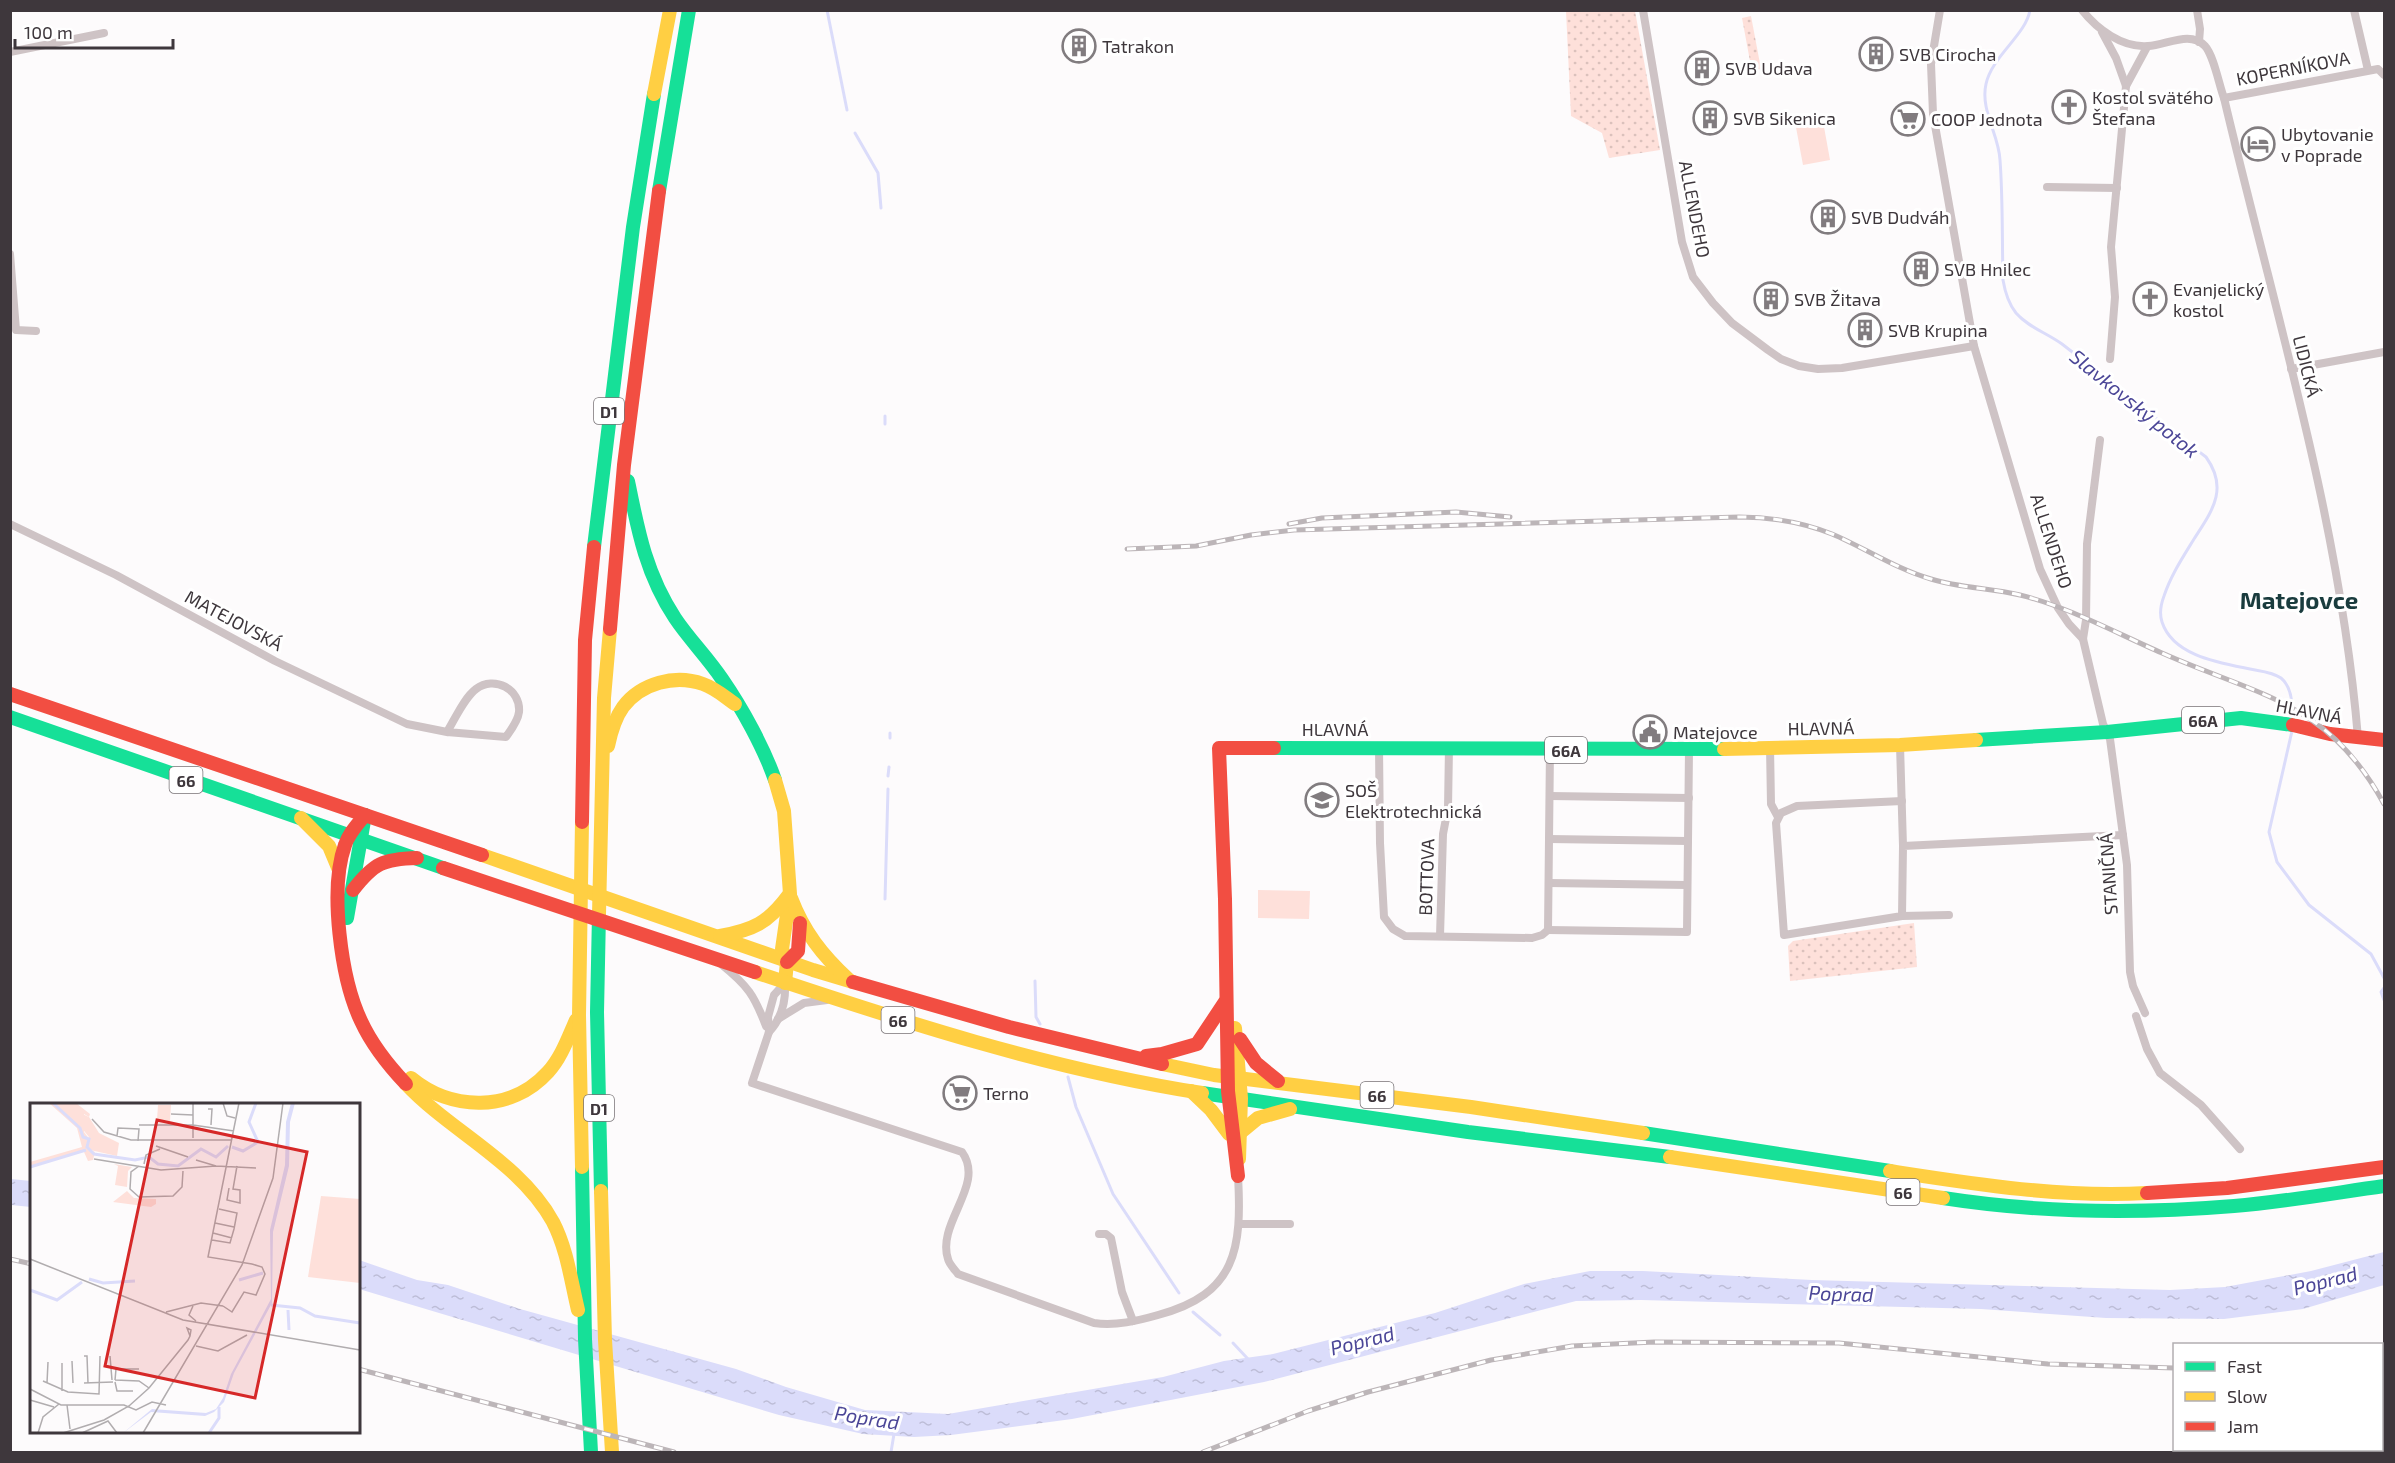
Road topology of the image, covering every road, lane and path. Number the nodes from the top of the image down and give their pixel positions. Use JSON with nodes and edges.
{"nodes":[{"id":1,"x":670,"y":10,"type":"edge"},
{"id":2,"x":689,"y":10,"type":"edge"},
{"id":3,"x":1643,"y":10,"type":"edge"},
{"id":4,"x":1940,"y":10,"type":"edge"},
{"id":5,"x":2082,"y":10,"type":"edge"},
{"id":6,"x":2197,"y":10,"type":"edge"},
{"id":7,"x":2354,"y":10,"type":"edge"},
{"id":8,"x":2102,"y":32,"type":"junction"},
{"id":9,"x":104,"y":33,"type":"dead end"},
{"id":10,"x":2199,"y":42,"type":"junction"},
{"id":11,"x":2147,"y":47,"type":"junction"},
{"id":12,"x":10,"y":52,"type":"edge"},
{"id":13,"x":2368,"y":70,"type":"junction"},
{"id":14,"x":2385,"y":75,"type":"edge"},
{"id":15,"x":2126,"y":86,"type":"junction"},
{"id":16,"x":2224,"y":98,"type":"junction"},
{"id":17,"x":2047,"y":187,"type":"dead end"},
{"id":18,"x":2117,"y":188,"type":"junction"},
{"id":19,"x":10,"y":254,"type":"edge"},
{"id":20,"x":13,"y":331,"type":"edge"},
{"id":21,"x":36,"y":331,"type":"dead end"},
{"id":22,"x":1974,"y":346,"type":"junction"},
{"id":23,"x":2385,"y":352,"type":"edge"},
{"id":24,"x":2110,"y":359,"type":"dead end"},
{"id":25,"x":2291,"y":369,"type":"junction"},
{"id":26,"x":2100,"y":440,"type":"dead end"},
{"id":27,"x":624,"y":465,"type":"junction"},
{"id":28,"x":10,"y":524,"type":"edge"},
{"id":29,"x":2083,"y":639,"type":"junction"},
{"id":30,"x":10,"y":694,"type":"edge"},
{"id":31,"x":736,"y":705,"type":"junction"},
{"id":32,"x":10,"y":717,"type":"edge"},
{"id":33,"x":2105,"y":728,"type":"junction"},
{"id":34,"x":447,"y":732,"type":"junction"},
{"id":35,"x":2358,"y":738,"type":"junction"},
{"id":36,"x":2385,"y":740,"type":"edge"},
{"id":37,"x":1900,"y":745,"type":"junction"},
{"id":38,"x":1379,"y":747,"type":"junction"},
{"id":39,"x":1449,"y":747,"type":"junction"},
{"id":40,"x":1770,"y":747,"type":"junction"},
{"id":41,"x":1550,"y":749,"type":"junction"},
{"id":42,"x":1689,"y":750,"type":"junction"},
{"id":43,"x":602,"y":763,"type":"junction"},
{"id":44,"x":1550,"y":796,"type":"junction"},
{"id":45,"x":1689,"y":798,"type":"junction"},
{"id":46,"x":1902,"y":801,"type":"junction"},
{"id":47,"x":365,"y":815,"type":"junction"},
{"id":48,"x":1778,"y":817,"type":"junction"},
{"id":49,"x":301,"y":818,"type":"junction"},
{"id":50,"x":2123,"y":835,"type":"junction"},
{"id":51,"x":348,"y":836,"type":"junction"},
{"id":52,"x":1549,"y":839,"type":"junction"},
{"id":53,"x":364,"y":841,"type":"junction"},
{"id":54,"x":1688,"y":841,"type":"junction"},
{"id":55,"x":1903,"y":846,"type":"junction"},
{"id":56,"x":417,"y":858,"type":"junction"},
{"id":57,"x":340,"y":873,"type":"junction"},
{"id":58,"x":1549,"y":883,"type":"junction"},
{"id":59,"x":1688,"y":885,"type":"junction"},
{"id":60,"x":790,"y":894,"type":"junction"},
{"id":61,"x":350,"y":895,"type":"junction"},
{"id":62,"x":1949,"y":915,"type":"dead end"},
{"id":63,"x":1902,"y":916,"type":"junction"},
{"id":64,"x":800,"y":923,"type":"junction"},
{"id":65,"x":1548,"y":930,"type":"junction"},
{"id":66,"x":720,"y":936,"type":"junction"},
{"id":67,"x":1440,"y":936,"type":"junction"},
{"id":68,"x":712,"y":957,"type":"junction"},
{"id":69,"x":787,"y":962,"type":"junction"},
{"id":70,"x":849,"y":980,"type":"junction"},
{"id":71,"x":785,"y":982,"type":"junction"},
{"id":72,"x":834,"y":999,"type":"junction"},
{"id":73,"x":1226,"y":1000,"type":"junction"},
{"id":74,"x":579,"y":1015,"type":"junction"},
{"id":75,"x":778,"y":1019,"type":"junction"},
{"id":76,"x":1235,"y":1028,"type":"junction"},
{"id":77,"x":768,"y":1032,"type":"junction"},
{"id":78,"x":1132,"y":1058,"type":"junction"},
{"id":79,"x":1226,"y":1076,"type":"junction"},
{"id":80,"x":1240,"y":1078,"type":"junction"},
{"id":81,"x":1282,"y":1084,"type":"junction"},
{"id":82,"x":1191,"y":1091,"type":"junction"},
{"id":83,"x":1226,"y":1096,"type":"junction"},
{"id":84,"x":1241,"y":1098,"type":"junction"},
{"id":85,"x":1295,"y":1107,"type":"junction"},
{"id":86,"x":1235,"y":1133,"type":"junction"},
{"id":87,"x":2240,"y":1149,"type":"dead end"},
{"id":88,"x":2385,"y":1167,"type":"edge"},
{"id":89,"x":1238,"y":1176,"type":"joint"},
{"id":90,"x":2385,"y":1186,"type":"edge"},
{"id":91,"x":1240,"y":1224,"type":"junction"},
{"id":92,"x":1290,"y":1224,"type":"dead end"},
{"id":93,"x":1099,"y":1234,"type":"dead end"},
{"id":94,"x":1133,"y":1321,"type":"junction"},
{"id":95,"x":585,"y":1339,"type":"junction"},
{"id":96,"x":591,"y":1452,"type":"edge"},
{"id":97,"x":612,"y":1452,"type":"edge"}],
"edges":[{"from":1,"to":74,"type":"main road","number":"D1"},
{"from":2,"to":27,"type":"main road","number":"D1"},
{"from":3,"to":22,"type":"street","name":"ALLENDEHO"},
{"from":4,"to":22,"type":"street","name":"ALLENDEHO"},
{"from":5,"to":8,"type":"street"},
{"from":6,"to":10,"type":"street","name":"LIDICKÁ"},
{"from":7,"to":13,"type":"street","name":"KOPERNÍKOVA"},
{"from":8,"to":11,"type":"street"},
{"from":8,"to":15,"type":"street"},
{"from":9,"to":12,"type":"street"},
{"from":10,"to":11,"type":"street"},
{"from":10,"to":16,"type":"street","name":"LIDICKÁ"},
{"from":11,"to":15,"type":"street"},
{"from":13,"to":14,"type":"street","name":"KOPERNÍKOVA"},
{"from":13,"to":16,"type":"street","name":"KOPERNÍKOVA"},
{"from":15,"to":18,"type":"street"},
{"from":16,"to":25,"type":"street","name":"LIDICKÁ"},
{"from":17,"to":18,"type":"street"},
{"from":18,"to":24,"type":"street"},
{"from":19,"to":20,"type":"street"},
{"from":20,"to":21,"type":"street"},
{"from":22,"to":29,"type":"street","name":"ALLENDEHO"},
{"from":23,"to":25,"type":"street"},
{"from":25,"to":35,"type":"street","name":"LIDICKÁ"},
{"from":26,"to":29,"type":"street"},
{"from":27,"to":31,"type":"main road"},
{"from":27,"to":43,"type":"main road","number":"D1"},
{"from":28,"to":34,"type":"street","name":"MATEJOVSKÁ"},
{"from":29,"to":33,"type":"street","name":"STANIČNÁ"},
{"from":30,"to":47,"type":"main road","number":"66"},
{"from":31,"to":43,"type":"main road"},
{"from":31,"to":60,"type":"main road"},
{"from":32,"to":49,"type":"main road","number":"66"},
{"from":33,"to":35,"type":"main road","name":"HLAVNÁ","number":"66A"},
{"from":33,"to":37,"type":"main road","name":"HLAVNÁ","number":"66A"},
{"from":33,"to":50,"type":"street","name":"STANIČNÁ"},
{"from":34,"to":34,"type":"street","name":"MATEJOVSKÁ"},
{"from":35,"to":36,"type":"main road","name":"HLAVNÁ","number":"66A"},
{"from":37,"to":40,"type":"main road","name":"HLAVNÁ","number":"66A"},
{"from":37,"to":46,"type":"street"},
{"from":38,"to":39,"type":"main road","name":"HLAVNÁ","number":"66A"},
{"from":38,"to":67,"type":"street"},
{"from":38,"to":73,"type":"main road","name":"HLAVNÁ","number":"66A"},
{"from":39,"to":41,"type":"main road","name":"HLAVNÁ","number":"66A"},
{"from":39,"to":67,"type":"street","name":"BOTTOVA"},
{"from":40,"to":42,"type":"main road","name":"HLAVNÁ","number":"66A"},
{"from":40,"to":48,"type":"street"},
{"from":41,"to":42,"type":"main road","name":"HLAVNÁ","number":"66A"},
{"from":41,"to":44,"type":"street"},
{"from":42,"to":45,"type":"street"},
{"from":43,"to":97,"type":"main road","number":"D1"},
{"from":44,"to":45,"type":"street"},
{"from":44,"to":52,"type":"street"},
{"from":45,"to":54,"type":"street"},
{"from":46,"to":48,"type":"street"},
{"from":46,"to":55,"type":"street"},
{"from":47,"to":51,"type":"main road"},
{"from":47,"to":53,"type":"main road"},
{"from":47,"to":66,"type":"main road","number":"66"},
{"from":48,"to":63,"type":"street"},
{"from":49,"to":51,"type":"main road","number":"66"},
{"from":49,"to":57,"type":"main road"},
{"from":50,"to":55,"type":"street"},
{"from":50,"to":87,"type":"street","name":"STANIČNÁ"},
{"from":51,"to":53,"type":"main road","number":"66"},
{"from":51,"to":57,"type":"main road"},
{"from":52,"to":54,"type":"street"},
{"from":52,"to":58,"type":"street"},
{"from":53,"to":56,"type":"main road","number":"66"},
{"from":53,"to":61,"type":"main road"},
{"from":54,"to":59,"type":"street"},
{"from":55,"to":63,"type":"street"},
{"from":56,"to":61,"type":"main road"},
{"from":56,"to":68,"type":"main road","number":"66"},
{"from":57,"to":95,"type":"main road"},
{"from":58,"to":59,"type":"street"},
{"from":58,"to":65,"type":"street"},
{"from":59,"to":65,"type":"street"},
{"from":60,"to":64,"type":"main road"},
{"from":60,"to":66,"type":"main road"},
{"from":60,"to":69,"type":"main road"},
{"from":61,"to":74,"type":"main road"},
{"from":62,"to":63,"type":"street"},
{"from":64,"to":69,"type":"main road"},
{"from":64,"to":70,"type":"main road"},
{"from":65,"to":67,"type":"street"},
{"from":66,"to":69,"type":"main road","number":"66"},
{"from":68,"to":71,"type":"main road","number":"66"},
{"from":68,"to":77,"type":"street"},
{"from":69,"to":70,"type":"main road","number":"66"},
{"from":69,"to":71,"type":"main road"},
{"from":70,"to":78,"type":"main road","number":"66"},
{"from":71,"to":72,"type":"main road","number":"66"},
{"from":71,"to":75,"type":"street"},
{"from":71,"to":77,"type":"street"},
{"from":72,"to":75,"type":"street"},
{"from":72,"to":82,"type":"main road","number":"66"},
{"from":73,"to":76,"type":"main road"},
{"from":73,"to":78,"type":"main road"},
{"from":73,"to":79,"type":"main road"},
{"from":74,"to":95,"type":"main road","number":"D1"},
{"from":75,"to":77,"type":"street"},
{"from":76,"to":80,"type":"main road"},
{"from":76,"to":81,"type":"main road"},
{"from":77,"to":94,"type":"street"},
{"from":78,"to":79,"type":"main road","number":"66"},
{"from":79,"to":80,"type":"main road","number":"66"},
{"from":79,"to":83,"type":"main road"},
{"from":80,"to":81,"type":"main road","number":"66"},
{"from":80,"to":84,"type":"main road"},
{"from":81,"to":88,"type":"main road","number":"66"},
{"from":82,"to":83,"type":"main road","number":"66"},
{"from":82,"to":86,"type":"main road"},
{"from":83,"to":84,"type":"main road","number":"66"},
{"from":83,"to":86,"type":"main road"},
{"from":84,"to":85,"type":"main road","number":"66"},
{"from":84,"to":86,"type":"main road"},
{"from":85,"to":86,"type":"main road"},
{"from":85,"to":90,"type":"main road","number":"66"},
{"from":86,"to":89,"type":"main road"},
{"from":89,"to":91,"type":"street"},
{"from":91,"to":92,"type":"street"},
{"from":91,"to":94,"type":"street"},
{"from":93,"to":94,"type":"street"},
{"from":95,"to":96,"type":"main road","number":"D1"}]}
